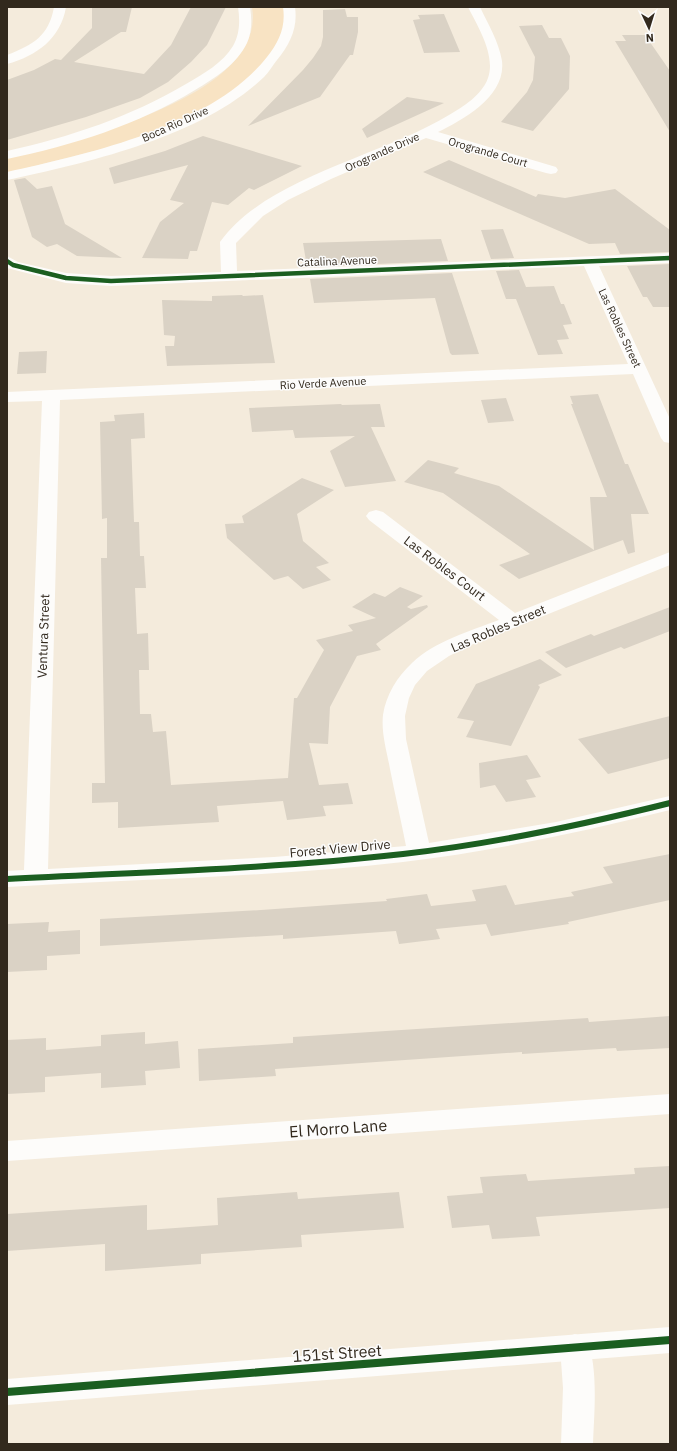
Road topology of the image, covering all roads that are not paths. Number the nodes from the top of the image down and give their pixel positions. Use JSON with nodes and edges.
{"nodes":[{"id":1,"x":60,"y":7,"type":"edge"},
{"id":2,"x":244,"y":7,"type":"edge"},
{"id":3,"x":289,"y":7,"type":"edge"},
{"id":4,"x":474,"y":7,"type":"edge"},
{"id":5,"x":7,"y":60,"type":"edge"},
{"id":6,"x":425,"y":133,"type":"junction"},
{"id":7,"x":7,"y":155,"type":"edge"},
{"id":8,"x":551,"y":170,"type":"dead end"},
{"id":9,"x":7,"y":176,"type":"edge"},
{"id":10,"x":670,"y":258,"type":"edge"},
{"id":11,"x":7,"y":261,"type":"edge"},
{"id":12,"x":590,"y":262,"type":"junction"},
{"id":13,"x":230,"y":275,"type":"junction"},
{"id":14,"x":639,"y":369,"type":"junction"},
{"id":15,"x":51,"y":395,"type":"junction"},
{"id":16,"x":7,"y":397,"type":"edge"},
{"id":17,"x":670,"y":438,"type":"edge"},
{"id":18,"x":376,"y":516,"type":"dead end"},
{"id":19,"x":670,"y":558,"type":"edge"},
{"id":20,"x":513,"y":621,"type":"junction"},
{"id":21,"x":670,"y":803,"type":"edge"},
{"id":22,"x":419,"y":851,"type":"junction"},
{"id":23,"x":36,"y":877,"type":"junction"},
{"id":24,"x":7,"y":879,"type":"edge"},
{"id":25,"x":670,"y":1104,"type":"edge"},
{"id":26,"x":7,"y":1151,"type":"edge"},
{"id":27,"x":670,"y":1340,"type":"edge"},
{"id":28,"x":575,"y":1347,"type":"junction"},
{"id":29,"x":7,"y":1392,"type":"edge"},
{"id":30,"x":577,"y":1444,"type":"edge"}],
"edges":[{"from":1,"to":5,"type":"street"},
{"from":2,"to":7,"type":"street","name":"Boca Rio Drive"},
{"from":3,"to":9,"type":"street","name":"Boca Rio Drive"},
{"from":4,"to":6,"type":"street","name":"Orogrande Drive"},
{"from":6,"to":8,"type":"street","name":"Orogrande Court"},
{"from":6,"to":13,"type":"street","name":"Orogrande Drive"},
{"from":10,"to":12,"type":"street","name":"Catalina Avenue"},
{"from":11,"to":13,"type":"street","name":"Catalina Avenue"},
{"from":12,"to":13,"type":"street","name":"Catalina Avenue"},
{"from":12,"to":14,"type":"street","name":"Las Robles Street"},
{"from":14,"to":15,"type":"street","name":"Rio Verde Avenue"},
{"from":14,"to":17,"type":"street","name":"Las Robles Street"},
{"from":15,"to":16,"type":"street","name":"Rio Verde Avenue"},
{"from":15,"to":23,"type":"street","name":"Ventura Street"},
{"from":18,"to":20,"type":"street","name":"Las Robles Court"},
{"from":19,"to":20,"type":"street","name":"Las Robles Street"},
{"from":20,"to":22,"type":"street","name":"Las Robles Street"},
{"from":21,"to":22,"type":"street","name":"Forest View Drive"},
{"from":22,"to":23,"type":"street","name":"Forest View Drive"},
{"from":23,"to":24,"type":"street","name":"Forest View Drive"},
{"from":25,"to":26,"type":"street","name":"El Morro Lane"},
{"from":27,"to":28,"type":"street","name":"151st Street"},
{"from":28,"to":29,"type":"street","name":"151st Street"},
{"from":28,"to":30,"type":"street"}]}
